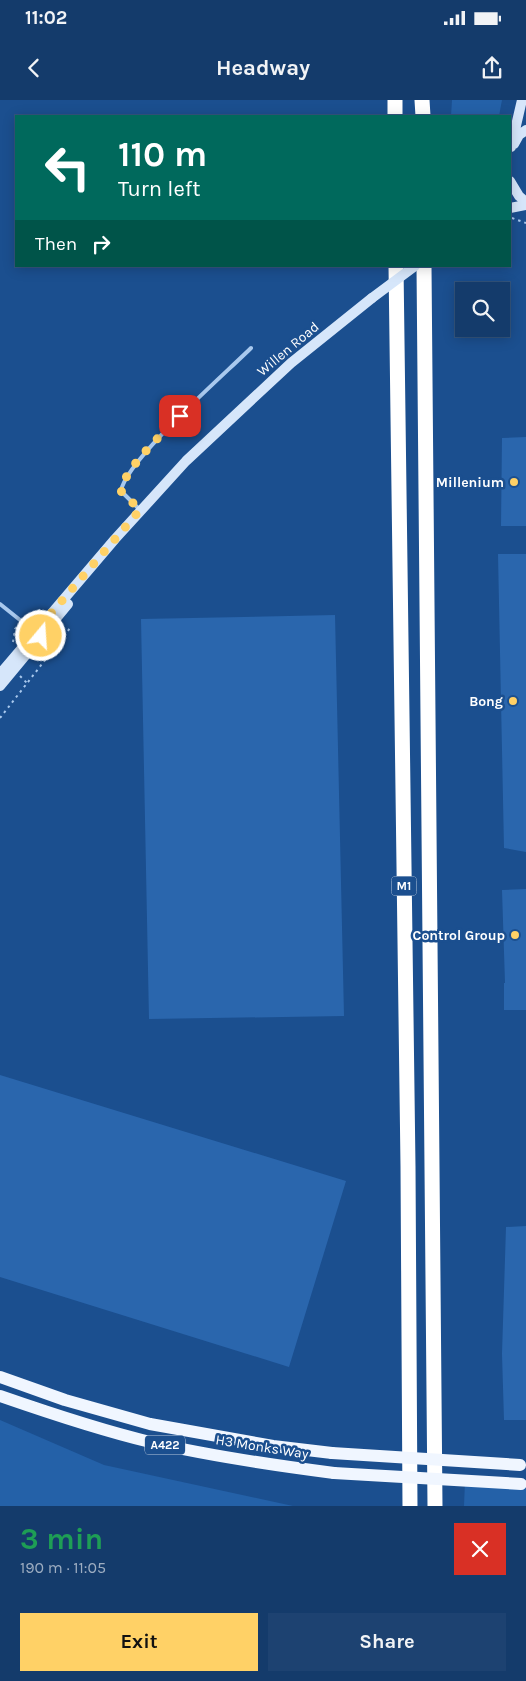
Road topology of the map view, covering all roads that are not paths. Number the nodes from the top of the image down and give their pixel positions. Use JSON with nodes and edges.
{"nodes":[{"id":1,"x":395,"y":100,"type":"edge"},
{"id":2,"x":422,"y":100,"type":"edge"},
{"id":3,"x":522,"y":100,"type":"edge"},
{"id":4,"x":395,"y":115,"type":"edge"},
{"id":5,"x":423,"y":115,"type":"edge"},
{"id":6,"x":526,"y":130,"type":"edge"},
{"id":7,"x":511,"y":149,"type":"edge"},
{"id":8,"x":511,"y":182,"type":"edge"},
{"id":9,"x":526,"y":204,"type":"edge"},
{"id":10,"x":511,"y":208,"type":"edge"},
{"id":11,"x":396,"y":267,"type":"edge"},
{"id":12,"x":414,"y":267,"type":"edge"},
{"id":13,"x":424,"y":267,"type":"edge"},
{"id":14,"x":252,"y":348,"type":"dead end"},
{"id":15,"x":186,"y":461,"type":"junction"},
{"id":16,"x":140,"y":510,"type":"junction"},
{"id":17,"x":0,"y":604,"type":"edge"},
{"id":18,"x":38,"y":634,"type":"junction"},
{"id":19,"x":0,"y":674,"type":"edge"},
{"id":20,"x":0,"y":686,"type":"edge"},
{"id":21,"x":0,"y":1377,"type":"edge"},
{"id":22,"x":0,"y":1396,"type":"edge"},
{"id":23,"x":523,"y":1465,"type":"edge"},
{"id":24,"x":523,"y":1484,"type":"edge"},
{"id":25,"x":410,"y":1506,"type":"edge"},
{"id":26,"x":435,"y":1506,"type":"edge"}],
"edges":[{"from":1,"to":4,"type":"highway"},
{"from":2,"to":5,"type":"highway"},
{"from":3,"to":7,"type":"street"},
{"from":6,"to":7,"type":"street"},
{"from":8,"to":9,"type":"street"},
{"from":9,"to":10,"type":"street"},
{"from":11,"to":25,"type":"highway","number":"M1"},
{"from":12,"to":15,"type":"street","name":"Willen Road","bridge":true},
{"from":13,"to":26,"type":"highway","number":"M1"},
{"from":14,"to":16,"type":"lane"},
{"from":15,"to":16,"type":"street","name":"Willen Road"},
{"from":15,"to":18,"type":"street","name":"Willen Road"},
{"from":16,"to":18,"type":"street","name":"Willen Road"},
{"from":17,"to":18,"type":"lane"},
{"from":18,"to":19,"type":"street","name":"Willen Road"},
{"from":18,"to":20,"type":"street","name":"Willen Road"},
{"from":21,"to":23,"type":"main road","name":"H3 Monks Way","number":"A422","bridge":true},
{"from":22,"to":24,"type":"main road","name":"H3 Monks Way","number":"A422","bridge":true}]}
